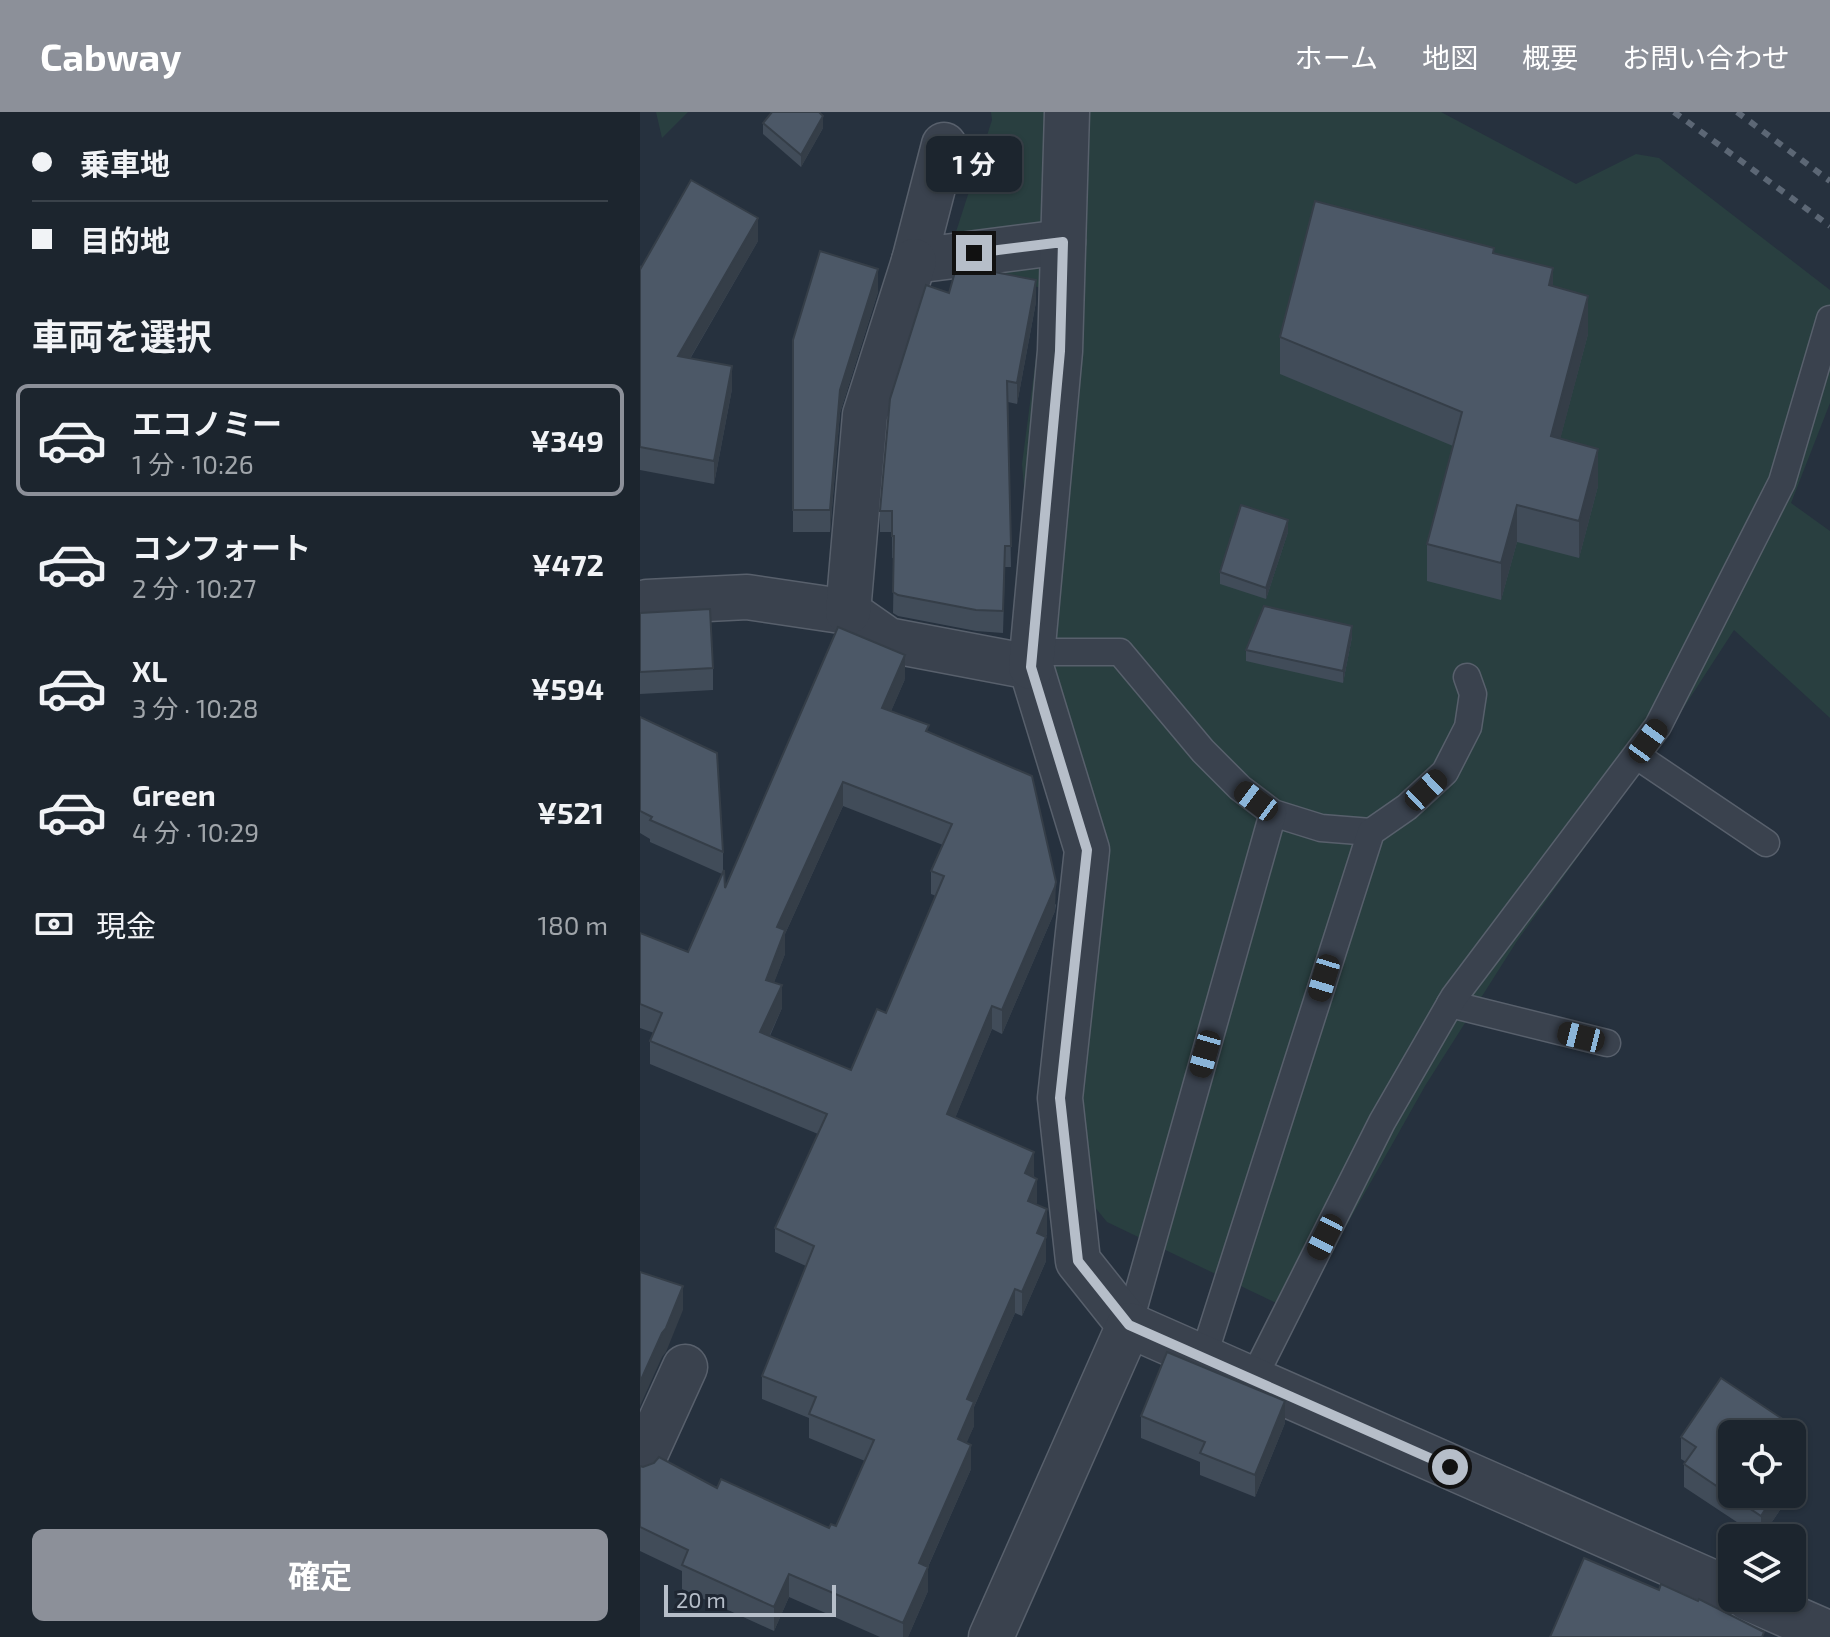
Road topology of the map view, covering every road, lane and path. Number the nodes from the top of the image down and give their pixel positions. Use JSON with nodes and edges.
{"nodes":[{"id":1,"x":1067,"y":112,"type":"edge"},
{"id":2,"x":944,"y":145,"type":"dead end"},
{"id":3,"x":1063,"y":242,"type":"junction"},
{"id":4,"x":914,"y":261,"type":"junction"},
{"id":5,"x":1830,"y":319,"type":"edge"},
{"id":6,"x":640,"y":604,"type":"edge"},
{"id":7,"x":848,"y":612,"type":"junction"},
{"id":8,"x":1032,"y":659,"type":"junction"},
{"id":9,"x":1467,"y":677,"type":"dead end"},
{"id":10,"x":1637,"y":756,"type":"junction"},
{"id":11,"x":1273,"y":813,"type":"junction"},
{"id":12,"x":1371,"y":832,"type":"junction"},
{"id":13,"x":1766,"y":843,"type":"dead end"},
{"id":14,"x":1450,"y":1004,"type":"junction"},
{"id":15,"x":1607,"y":1043,"type":"dead end"},
{"id":16,"x":1129,"y":1325,"type":"junction"},
{"id":17,"x":1203,"y":1358,"type":"junction"},
{"id":18,"x":685,"y":1367,"type":"dead end"},
{"id":19,"x":1253,"y":1379,"type":"junction"},
{"id":20,"x":640,"y":1466,"type":"edge"},
{"id":21,"x":1718,"y":1585,"type":"edge"},
{"id":22,"x":1780,"y":1612,"type":"edge"},
{"id":23,"x":1830,"y":1634,"type":"edge"},
{"id":24,"x":991,"y":1637,"type":"edge"}],
"edges":[{"from":1,"to":3,"type":"street"},
{"from":2,"to":4,"type":"street"},
{"from":3,"to":4,"type":"street"},
{"from":3,"to":8,"type":"street"},
{"from":4,"to":7,"type":"street"},
{"from":5,"to":10,"type":"lane"},
{"from":6,"to":7,"type":"street"},
{"from":7,"to":8,"type":"street"},
{"from":8,"to":11,"type":"lane"},
{"from":8,"to":16,"type":"street"},
{"from":9,"to":12,"type":"lane"},
{"from":10,"to":13,"type":"lane"},
{"from":10,"to":14,"type":"lane"},
{"from":11,"to":12,"type":"lane"},
{"from":11,"to":16,"type":"lane"},
{"from":12,"to":17,"type":"lane"},
{"from":14,"to":15,"type":"lane"},
{"from":14,"to":19,"type":"lane"},
{"from":16,"to":17,"type":"street"},
{"from":16,"to":24,"type":"street"},
{"from":17,"to":19,"type":"street"},
{"from":18,"to":20,"type":"street"},
{"from":19,"to":21,"type":"street"},
{"from":22,"to":23,"type":"street"}]}
